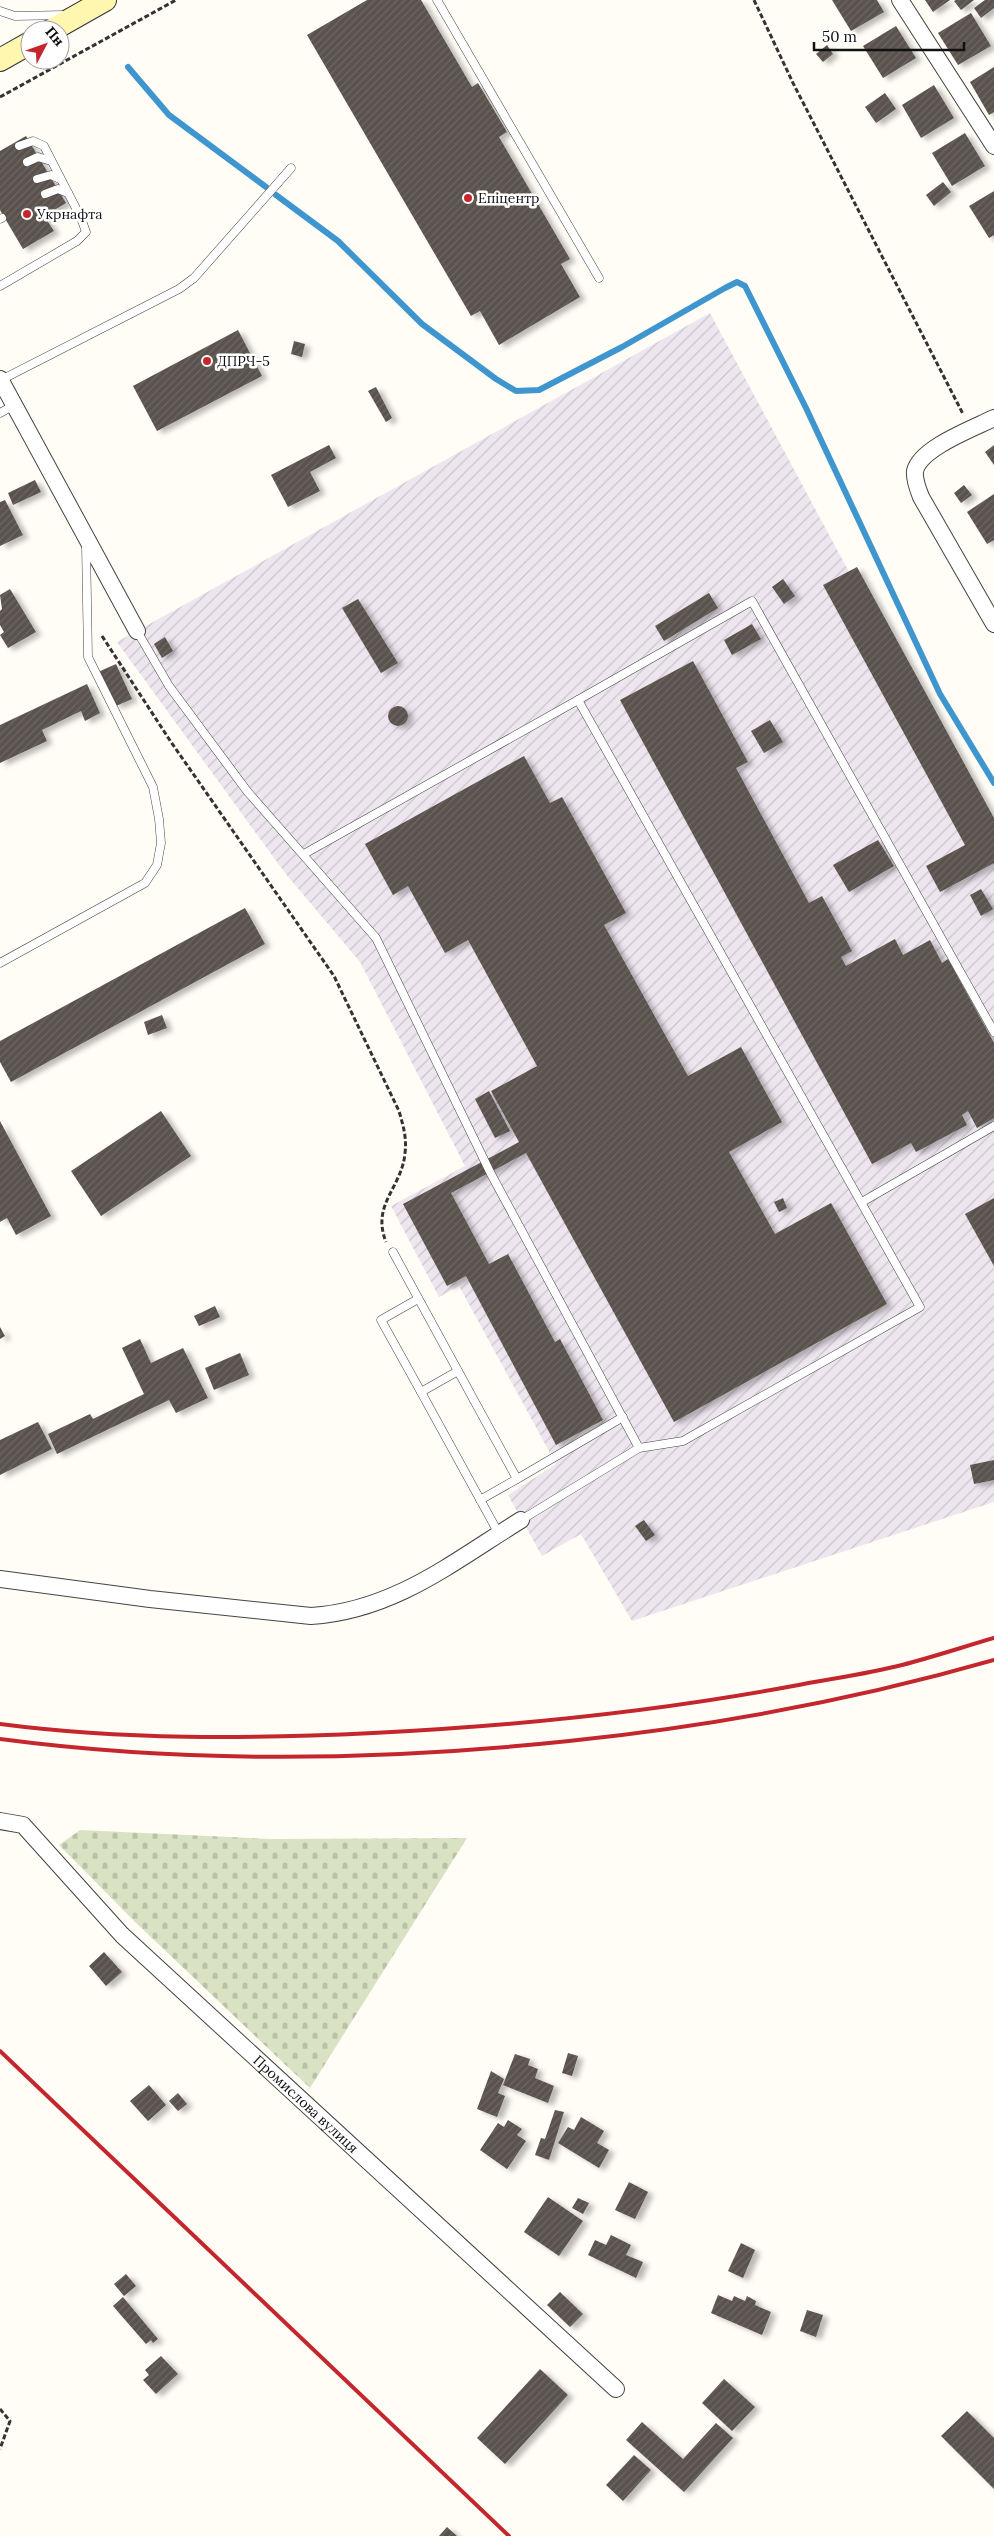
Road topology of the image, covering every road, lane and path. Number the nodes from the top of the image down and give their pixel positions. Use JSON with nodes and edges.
{"nodes":[{"id":1,"x":105,"y":0,"type":"edge"},
{"id":2,"x":176,"y":0,"type":"edge"},
{"id":3,"x":437,"y":0,"type":"edge"},
{"id":4,"x":754,"y":0,"type":"edge"},
{"id":5,"x":900,"y":0,"type":"edge"},
{"id":6,"x":0,"y":11,"type":"edge"},
{"id":7,"x":79,"y":15,"type":"junction"},
{"id":8,"x":70,"y":20,"type":"edge"},
{"id":9,"x":20,"y":48,"type":"edge"},
{"id":10,"x":0,"y":60,"type":"edge"},
{"id":11,"x":0,"y":97,"type":"edge"},
{"id":12,"x":19,"y":146,"type":"dead end"},
{"id":13,"x":994,"y":146,"type":"edge"},
{"id":14,"x":27,"y":162,"type":"dead end"},
{"id":15,"x":52,"y":162,"type":"junction"},
{"id":16,"x":291,"y":168,"type":"dead end"},
{"id":17,"x":37,"y":179,"type":"dead end"},
{"id":18,"x":61,"y":180,"type":"junction"},
{"id":19,"x":45,"y":194,"type":"dead end"},
{"id":20,"x":69,"y":195,"type":"junction"},
{"id":21,"x":599,"y":278,"type":"dead end"},
{"id":22,"x":0,"y":286,"type":"edge"},
{"id":23,"x":0,"y":380,"type":"edge"},
{"id":24,"x":7,"y":409,"type":"edge"},
{"id":25,"x":994,"y":418,"type":"edge"},
{"id":26,"x":972,"y":430,"type":"junction"},
{"id":27,"x":86,"y":533,"type":"junction"},
{"id":28,"x":87,"y":607,"type":"junction"},
{"id":29,"x":994,"y":624,"type":"edge"},
{"id":30,"x":137,"y":631,"type":"joint"},
{"id":31,"x":578,"y":700,"type":"junction"},
{"id":32,"x":304,"y":854,"type":"junction"},
{"id":33,"x":0,"y":963,"type":"edge"},
{"id":34,"x":994,"y":1032,"type":"edge"},
{"id":35,"x":994,"y":1126,"type":"edge"},
{"id":36,"x":862,"y":1202,"type":"junction"},
{"id":37,"x":393,"y":1252,"type":"joint"},
{"id":38,"x":418,"y":1299,"type":"junction"},
{"id":39,"x":458,"y":1372,"type":"junction"},
{"id":40,"x":421,"y":1392,"type":"junction"},
{"id":41,"x":623,"y":1418,"type":"junction"},
{"id":42,"x":639,"y":1448,"type":"junction"},
{"id":43,"x":517,"y":1480,"type":"junction"},
{"id":44,"x":480,"y":1500,"type":"junction"},
{"id":45,"x":521,"y":1520,"type":"joint"},
{"id":46,"x":499,"y":1534,"type":"junction"},
{"id":47,"x":0,"y":1579,"type":"edge"},
{"id":48,"x":0,"y":1821,"type":"edge"},
{"id":49,"x":616,"y":2389,"type":"dead end"},
{"id":50,"x":0,"y":2409,"type":"edge"},
{"id":51,"x":0,"y":2449,"type":"edge"}],
"edges":[{"from":1,"to":7,"type":"main road"},
{"from":2,"to":11,"type":"path"},
{"from":3,"to":21,"type":"lane"},
{"from":4,"to":26,"type":"path"},
{"from":5,"to":13,"type":"street"},
{"from":6,"to":7,"type":"lane"},
{"from":7,"to":8,"type":"main road"},
{"from":9,"to":10,"type":"main road"},
{"from":12,"to":15,"type":"lane"},
{"from":14,"to":15,"type":"lane"},
{"from":15,"to":18,"type":"lane"},
{"from":16,"to":23,"type":"lane"},
{"from":17,"to":18,"type":"lane"},
{"from":18,"to":20,"type":"lane"},
{"from":19,"to":20,"type":"lane"},
{"from":20,"to":22,"type":"lane"},
{"from":23,"to":24,"type":"street"},
{"from":24,"to":27,"type":"street"},
{"from":25,"to":26,"type":"street"},
{"from":26,"to":29,"type":"street"},
{"from":27,"to":28,"type":"lane"},
{"from":27,"to":30,"type":"street"},
{"from":28,"to":33,"type":"lane"},
{"from":28,"to":37,"type":"path"},
{"from":30,"to":32,"type":"lane"},
{"from":31,"to":32,"type":"lane"},
{"from":31,"to":34,"type":"lane"},
{"from":31,"to":36,"type":"lane"},
{"from":32,"to":41,"type":"lane"},
{"from":35,"to":36,"type":"lane"},
{"from":36,"to":42,"type":"lane"},
{"from":37,"to":38,"type":"lane"},
{"from":38,"to":39,"type":"lane"},
{"from":38,"to":40,"type":"lane"},
{"from":39,"to":40,"type":"lane"},
{"from":39,"to":43,"type":"lane"},
{"from":40,"to":44,"type":"lane"},
{"from":41,"to":42,"type":"lane"},
{"from":41,"to":43,"type":"lane"},
{"from":42,"to":45,"type":"lane"},
{"from":43,"to":44,"type":"lane"},
{"from":44,"to":46,"type":"lane"},
{"from":45,"to":46,"type":"street"},
{"from":46,"to":47,"type":"street"},
{"from":48,"to":49,"type":"street","name":"Промислова вулиця"},
{"from":50,"to":51,"type":"path"}]}
